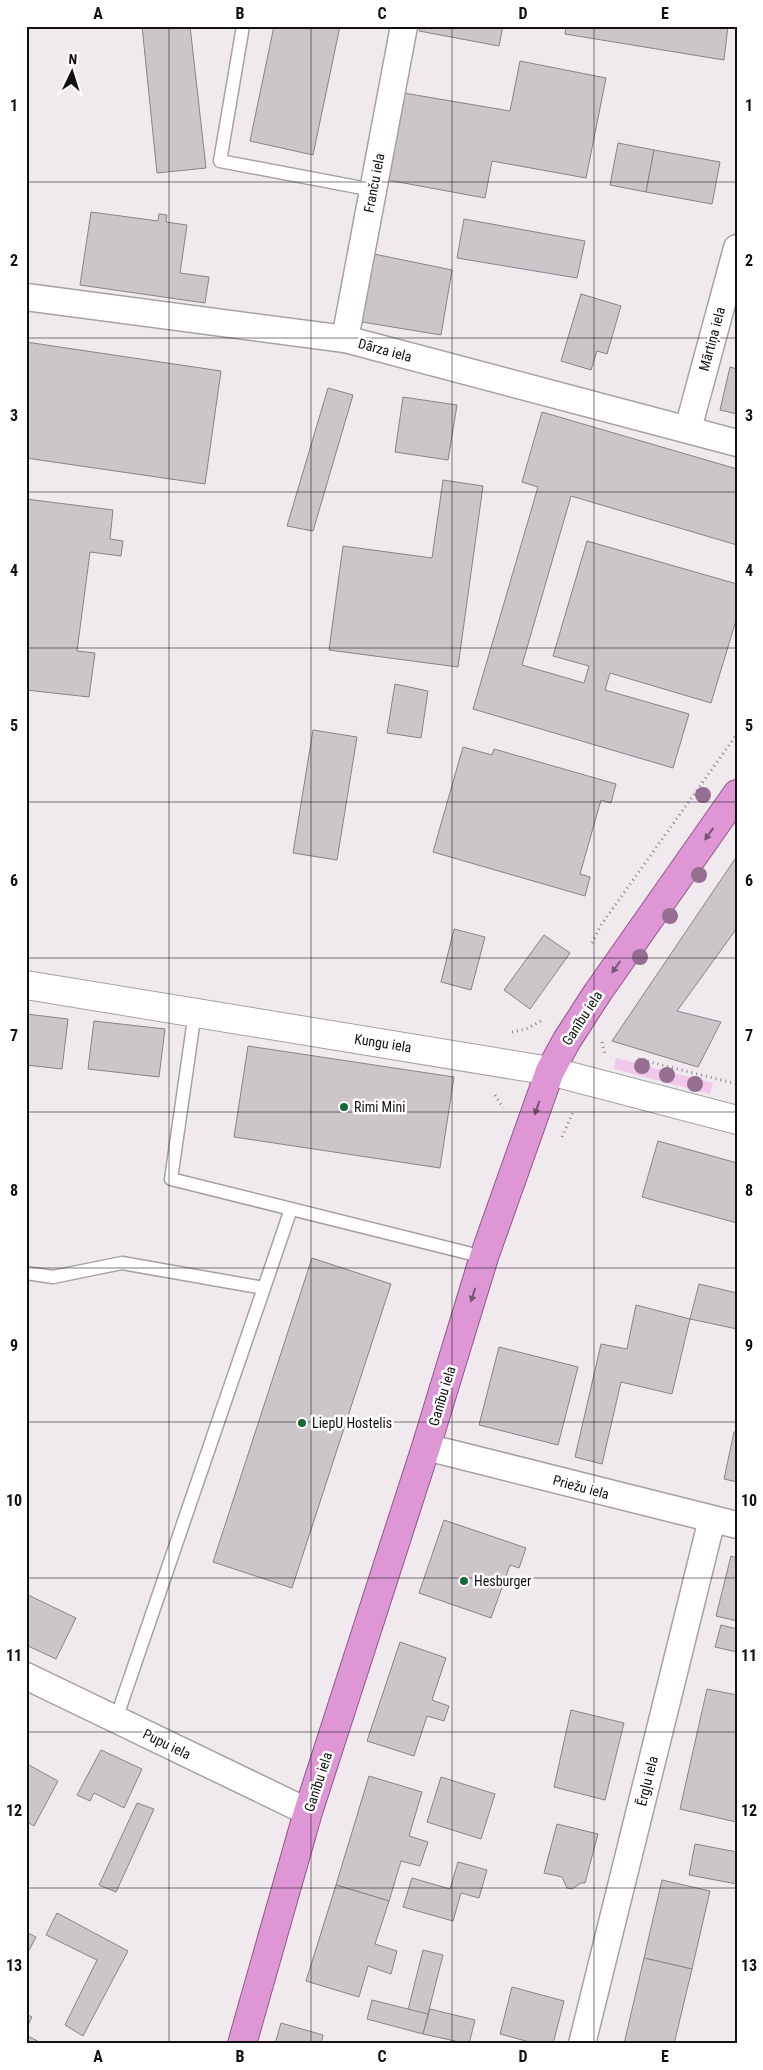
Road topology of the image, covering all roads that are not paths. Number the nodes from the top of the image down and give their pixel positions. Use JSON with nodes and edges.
{"nodes":[{"id":1,"x":243,"y":26,"type":"edge"},
{"id":2,"x":404,"y":26,"type":"edge"},
{"id":3,"x":373,"y":190,"type":"junction"},
{"id":4,"x":737,"y":248,"type":"edge"},
{"id":5,"x":26,"y":297,"type":"edge"},
{"id":6,"x":345,"y":340,"type":"junction"},
{"id":7,"x":688,"y":429,"type":"junction"},
{"id":8,"x":737,"y":443,"type":"edge"},
{"id":9,"x":737,"y":794,"type":"edge"},
{"id":10,"x":26,"y":985,"type":"edge"},
{"id":11,"x":195,"y":1012,"type":"junction"},
{"id":12,"x":550,"y":1071,"type":"junction"},
{"id":13,"x":737,"y":1120,"type":"edge"},
{"id":14,"x":291,"y":1209,"type":"junction"},
{"id":15,"x":484,"y":1257,"type":"junction"},
{"id":16,"x":26,"y":1273,"type":"edge"},
{"id":17,"x":264,"y":1288,"type":"junction"},
{"id":18,"x":426,"y":1447,"type":"junction"},
{"id":19,"x":712,"y":1519,"type":"junction"},
{"id":20,"x":737,"y":1525,"type":"edge"},
{"id":21,"x":26,"y":1676,"type":"edge"},
{"id":22,"x":116,"y":1719,"type":"junction"},
{"id":23,"x":308,"y":1812,"type":"junction"},
{"id":24,"x":242,"y":2044,"type":"edge"},
{"id":25,"x":582,"y":2044,"type":"edge"}],
"edges":[{"from":1,"to":3,"type":"lane"},
{"from":2,"to":3,"type":"street","name":"Franču iela"},
{"from":3,"to":6,"type":"street","name":"Franču iela"},
{"from":4,"to":7,"type":"street","name":"Mārtiņa iela"},
{"from":5,"to":6,"type":"street","name":"Dārza iela"},
{"from":6,"to":7,"type":"street","name":"Dārza iela"},
{"from":7,"to":8,"type":"street","name":"Dārza iela"},
{"from":9,"to":12,"type":"highway","name":"Ganību iela","one_way":true},
{"from":10,"to":11,"type":"street","name":"Kungu iela"},
{"from":11,"to":12,"type":"street","name":"Kungu iela"},
{"from":11,"to":14,"type":"lane"},
{"from":12,"to":13,"type":"street","name":"Kungu iela"},
{"from":12,"to":15,"type":"highway","name":"Ganību iela","one_way":true},
{"from":14,"to":15,"type":"lane"},
{"from":14,"to":17,"type":"lane"},
{"from":15,"to":18,"type":"highway","name":"Ganību iela","one_way":true},
{"from":16,"to":17,"type":"lane"},
{"from":17,"to":22,"type":"lane"},
{"from":18,"to":19,"type":"street","name":"Priežu iela"},
{"from":18,"to":23,"type":"highway","name":"Ganību iela"},
{"from":19,"to":20,"type":"street","name":"Priežu iela"},
{"from":19,"to":25,"type":"street","name":"Ērgļu iela"},
{"from":21,"to":22,"type":"street","name":"Pupu iela"},
{"from":22,"to":23,"type":"street","name":"Pupu iela"},
{"from":23,"to":24,"type":"highway","name":"Ganību iela"}]}
